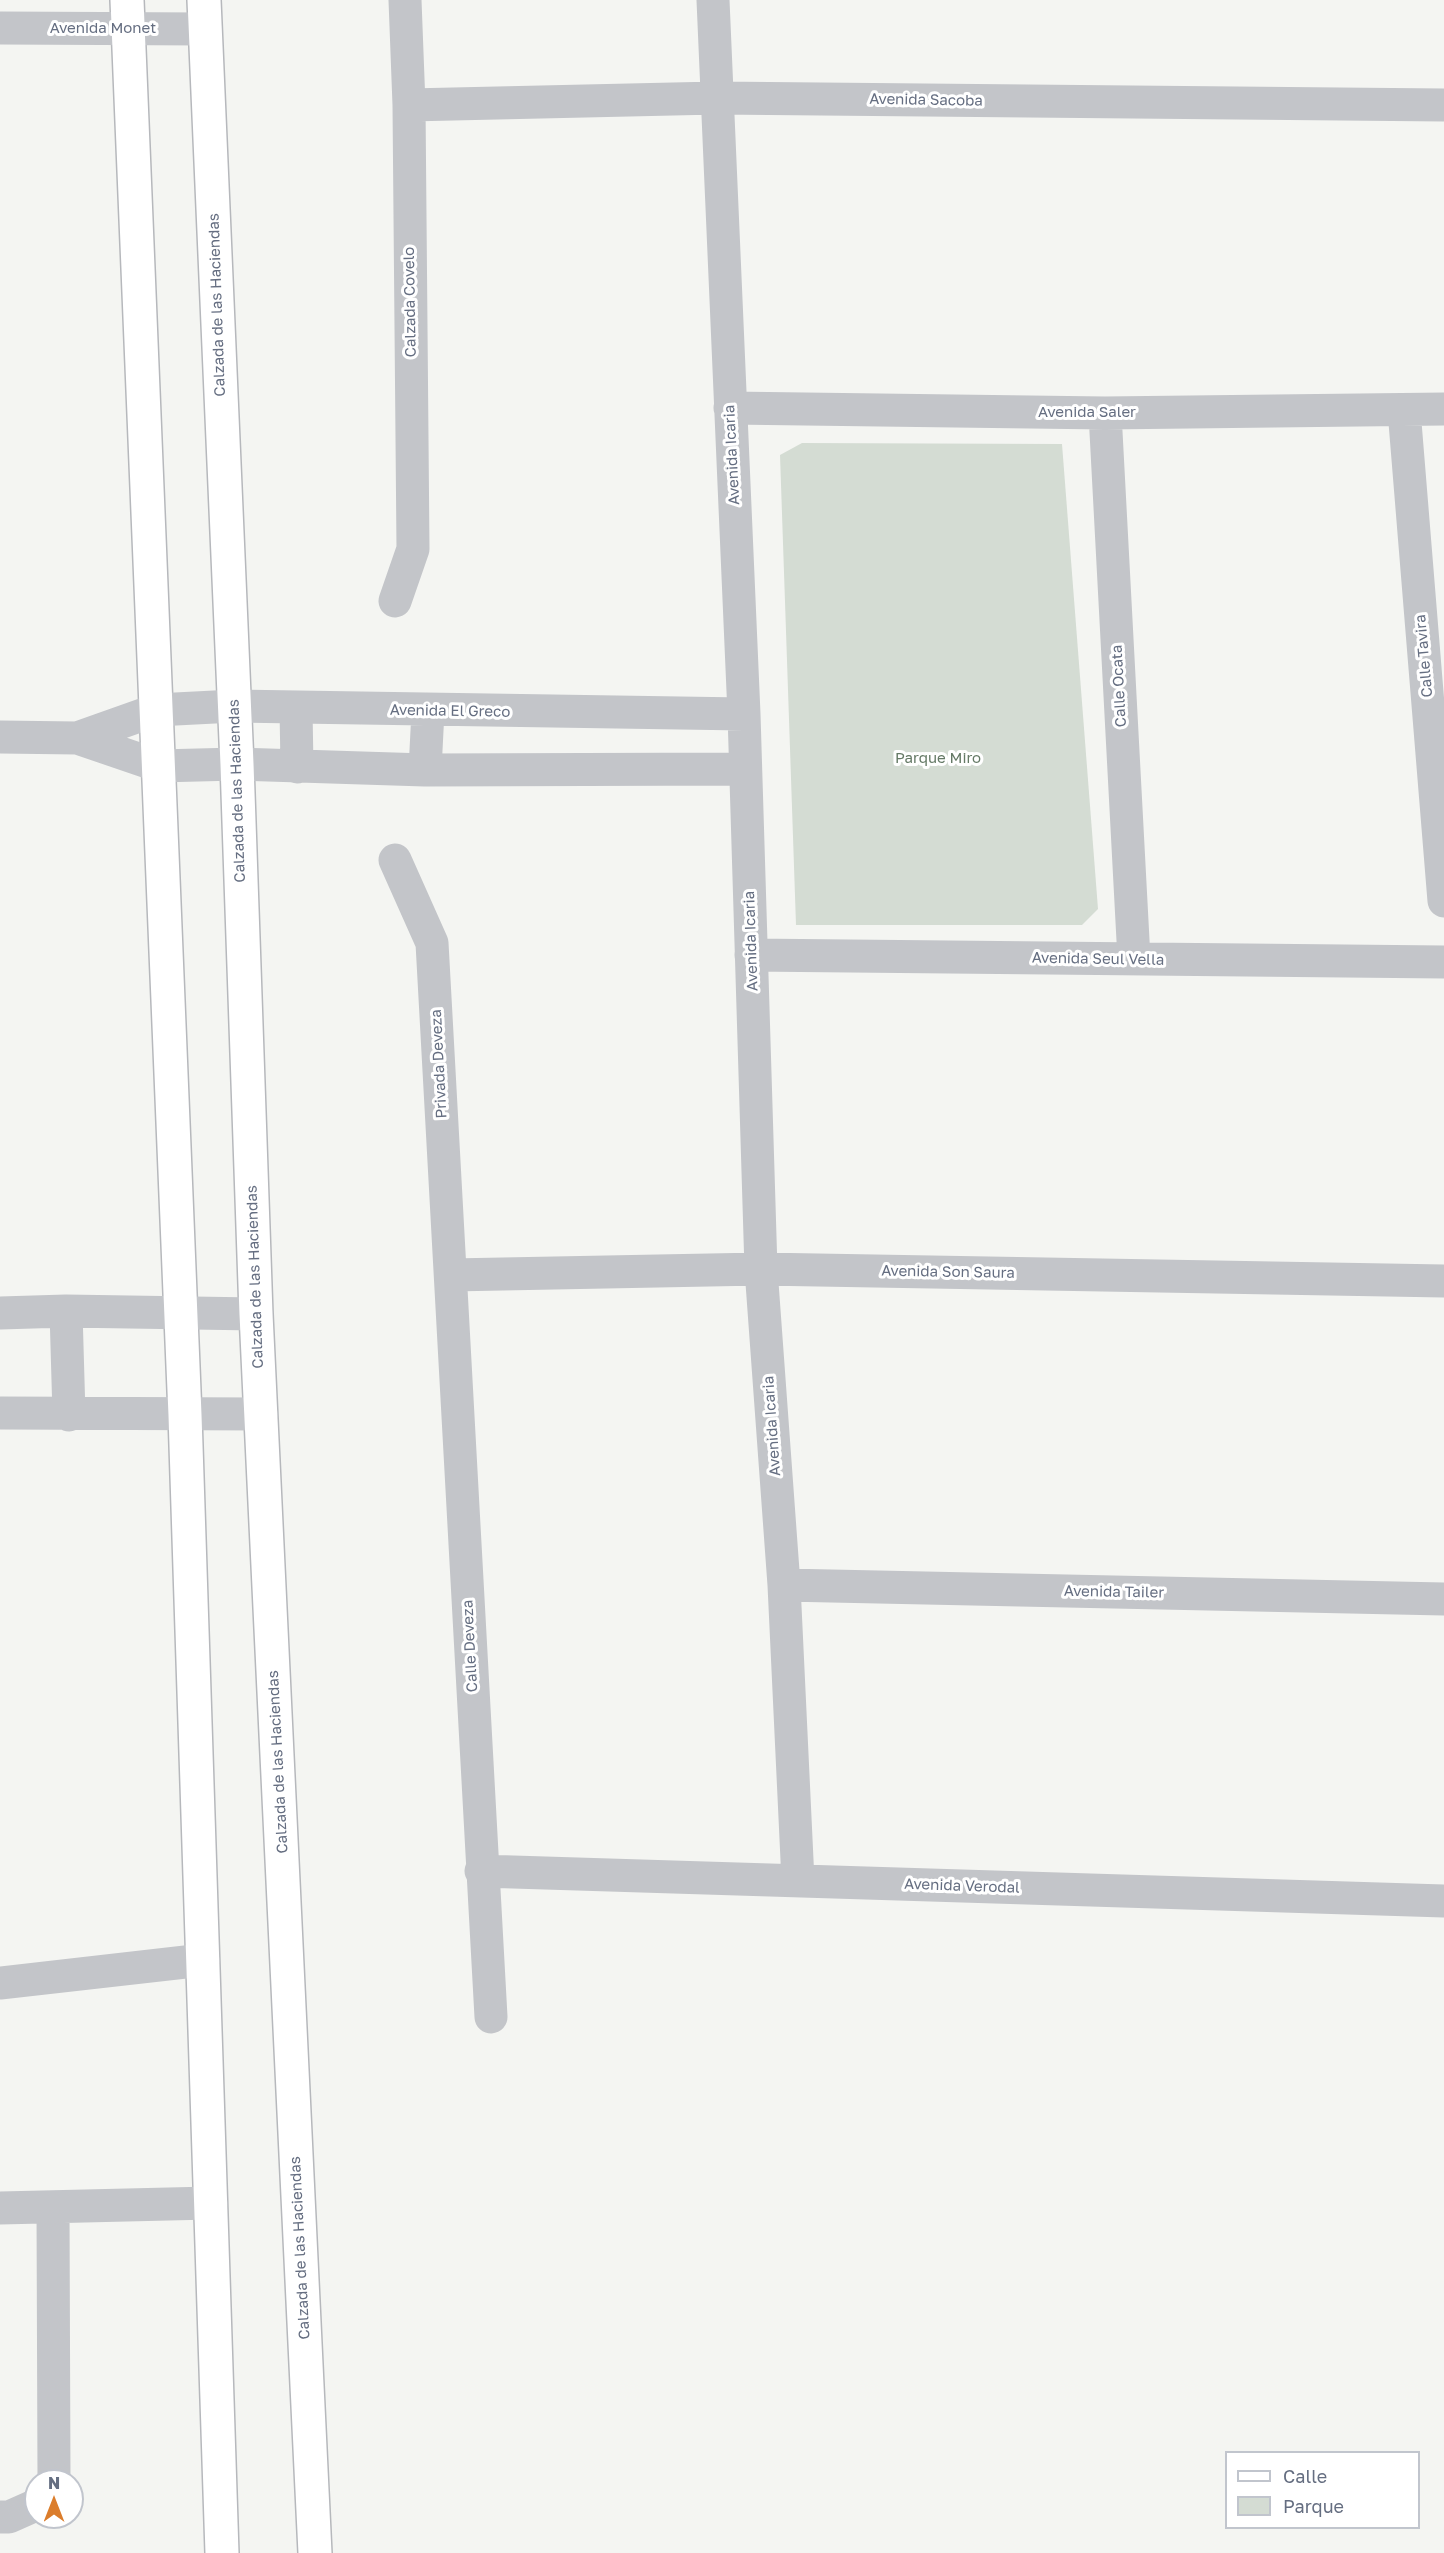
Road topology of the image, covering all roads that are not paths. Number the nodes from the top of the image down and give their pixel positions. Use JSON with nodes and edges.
{"nodes":[{"id":1,"x":405,"y":0,"type":"edge"},
{"id":2,"x":713,"y":0,"type":"edge"},
{"id":3,"x":128,"y":14,"type":"edge"},
{"id":4,"x":205,"y":15,"type":"edge"},
{"id":5,"x":0,"y":28,"type":"edge"},
{"id":6,"x":717,"y":98,"type":"junction"},
{"id":7,"x":409,"y":105,"type":"junction"},
{"id":8,"x":1444,"y":105,"type":"edge"},
{"id":9,"x":730,"y":408,"type":"junction"},
{"id":10,"x":1404,"y":410,"type":"junction"},
{"id":11,"x":1444,"y":410,"type":"edge"},
{"id":12,"x":1105,"y":413,"type":"junction"},
{"id":13,"x":395,"y":601,"type":"dead end"},
{"id":14,"x":234,"y":706,"type":"junction"},
{"id":15,"x":296,"y":709,"type":"junction"},
{"id":16,"x":156,"y":710,"type":"junction"},
{"id":17,"x":428,"y":711,"type":"junction"},
{"id":18,"x":744,"y":714,"type":"junction"},
{"id":19,"x":0,"y":737,"type":"edge"},
{"id":20,"x":77,"y":738,"type":"junction"},
{"id":21,"x":237,"y":764,"type":"junction"},
{"id":22,"x":159,"y":766,"type":"junction"},
{"id":23,"x":297,"y":767,"type":"junction"},
{"id":24,"x":745,"y":769,"type":"junction"},
{"id":25,"x":425,"y":770,"type":"junction"},
{"id":26,"x":395,"y":860,"type":"dead end"},
{"id":27,"x":1444,"y":901,"type":"edge"},
{"id":28,"x":751,"y":955,"type":"junction"},
{"id":29,"x":1134,"y":959,"type":"junction"},
{"id":30,"x":1444,"y":962,"type":"edge"},
{"id":31,"x":761,"y":1269,"type":"junction"},
{"id":32,"x":451,"y":1275,"type":"junction"},
{"id":33,"x":1444,"y":1281,"type":"edge"},
{"id":34,"x":66,"y":1311,"type":"junction"},
{"id":35,"x":0,"y":1313,"type":"edge"},
{"id":36,"x":179,"y":1313,"type":"junction"},
{"id":37,"x":256,"y":1314,"type":"junction"},
{"id":38,"x":0,"y":1413,"type":"edge"},
{"id":39,"x":261,"y":1414,"type":"junction"},
{"id":40,"x":69,"y":1415,"type":"junction"},
{"id":41,"x":185,"y":1415,"type":"junction"},
{"id":42,"x":784,"y":1585,"type":"junction"},
{"id":43,"x":1444,"y":1599,"type":"edge"},
{"id":44,"x":481,"y":1870,"type":"junction"},
{"id":45,"x":798,"y":1881,"type":"junction"},
{"id":46,"x":1444,"y":1901,"type":"edge"},
{"id":47,"x":203,"y":1960,"type":"junction"},
{"id":48,"x":0,"y":1983,"type":"edge"},
{"id":49,"x":491,"y":2017,"type":"dead end"},
{"id":50,"x":211,"y":2203,"type":"junction"},
{"id":51,"x":0,"y":2208,"type":"edge"},
{"id":52,"x":52,"y":2208,"type":"junction"},
{"id":53,"x":54,"y":2469,"type":"edge"},
{"id":54,"x":24,"y":2510,"type":"edge"},
{"id":55,"x":0,"y":2517,"type":"edge"},
{"id":56,"x":218,"y":2547,"type":"edge"},
{"id":57,"x":315,"y":2553,"type":"edge"}],
"edges":[{"from":1,"to":7,"type":"street","name":"Calzada Covelo"},
{"from":2,"to":6,"type":"street","name":"Avenida Icaria"},
{"from":3,"to":4,"type":"street","name":"Avenida Monet"},
{"from":3,"to":5,"type":"street","name":"Avenida Monet"},
{"from":3,"to":16,"type":"main road"},
{"from":4,"to":14,"type":"main road","name":"Calzada de las Haciendas"},
{"from":6,"to":7,"type":"street","name":"Avenida Sacoba"},
{"from":6,"to":8,"type":"street","name":"Avenida Sacoba"},
{"from":6,"to":9,"type":"street","name":"Avenida Icaria"},
{"from":7,"to":13,"type":"street","name":"Calzada Covelo"},
{"from":9,"to":12,"type":"street","name":"Avenida Saler"},
{"from":9,"to":18,"type":"street","name":"Avenida Icaria"},
{"from":10,"to":11,"type":"street","name":"Avenida Saler"},
{"from":10,"to":12,"type":"street","name":"Avenida Saler"},
{"from":10,"to":27,"type":"street","name":"Calle Tavira"},
{"from":12,"to":29,"type":"street","name":"Calle Ocata"},
{"from":14,"to":15,"type":"street","name":"Avenida El Greco"},
{"from":14,"to":16,"type":"street","name":"Avenida El Greco"},
{"from":14,"to":21,"type":"main road","name":"Calzada de las Haciendas"},
{"from":15,"to":17,"type":"street","name":"Avenida El Greco"},
{"from":15,"to":23,"type":"street"},
{"from":16,"to":20,"type":"street","name":"Avenida El Greco"},
{"from":16,"to":22,"type":"main road"},
{"from":17,"to":18,"type":"street","name":"Avenida El Greco"},
{"from":17,"to":25,"type":"street"},
{"from":18,"to":24,"type":"street","name":"Avenida Icaria"},
{"from":19,"to":20,"type":"street"},
{"from":20,"to":22,"type":"street"},
{"from":21,"to":22,"type":"street"},
{"from":21,"to":23,"type":"street"},
{"from":21,"to":37,"type":"main road","name":"Calzada de las Haciendas"},
{"from":22,"to":36,"type":"main road"},
{"from":23,"to":25,"type":"street"},
{"from":24,"to":25,"type":"street"},
{"from":24,"to":28,"type":"street","name":"Avenida Icaria"},
{"from":26,"to":32,"type":"street","name":"Privada Deveza"},
{"from":28,"to":29,"type":"street","name":"Avenida Seul Vella"},
{"from":28,"to":31,"type":"street","name":"Avenida Icaria"},
{"from":29,"to":30,"type":"street","name":"Avenida Seul Vella"},
{"from":31,"to":32,"type":"street","name":"Avenida Son Saura"},
{"from":31,"to":33,"type":"street","name":"Avenida Son Saura"},
{"from":31,"to":42,"type":"street","name":"Avenida Icaria"},
{"from":32,"to":44,"type":"street","name":"Calle Deveza"},
{"from":34,"to":35,"type":"street"},
{"from":34,"to":36,"type":"street"},
{"from":34,"to":40,"type":"street"},
{"from":36,"to":37,"type":"street"},
{"from":36,"to":41,"type":"main road"},
{"from":37,"to":39,"type":"main road","name":"Calzada de las Haciendas"},
{"from":38,"to":40,"type":"street"},
{"from":39,"to":41,"type":"street"},
{"from":39,"to":57,"type":"main road","name":"Calzada de las Haciendas"},
{"from":40,"to":41,"type":"street"},
{"from":41,"to":47,"type":"main road"},
{"from":42,"to":43,"type":"street","name":"Avenida Tailer"},
{"from":42,"to":45,"type":"street","name":"Avenida Icaria"},
{"from":44,"to":45,"type":"street","name":"Avenida Verodal"},
{"from":44,"to":49,"type":"street","name":"Calle Deveza"},
{"from":45,"to":46,"type":"street","name":"Avenida Verodal"},
{"from":47,"to":48,"type":"street"},
{"from":47,"to":50,"type":"main road"},
{"from":50,"to":52,"type":"street"},
{"from":50,"to":56,"type":"main road"},
{"from":51,"to":52,"type":"street"},
{"from":52,"to":53,"type":"street"},
{"from":54,"to":55,"type":"street"}]}
